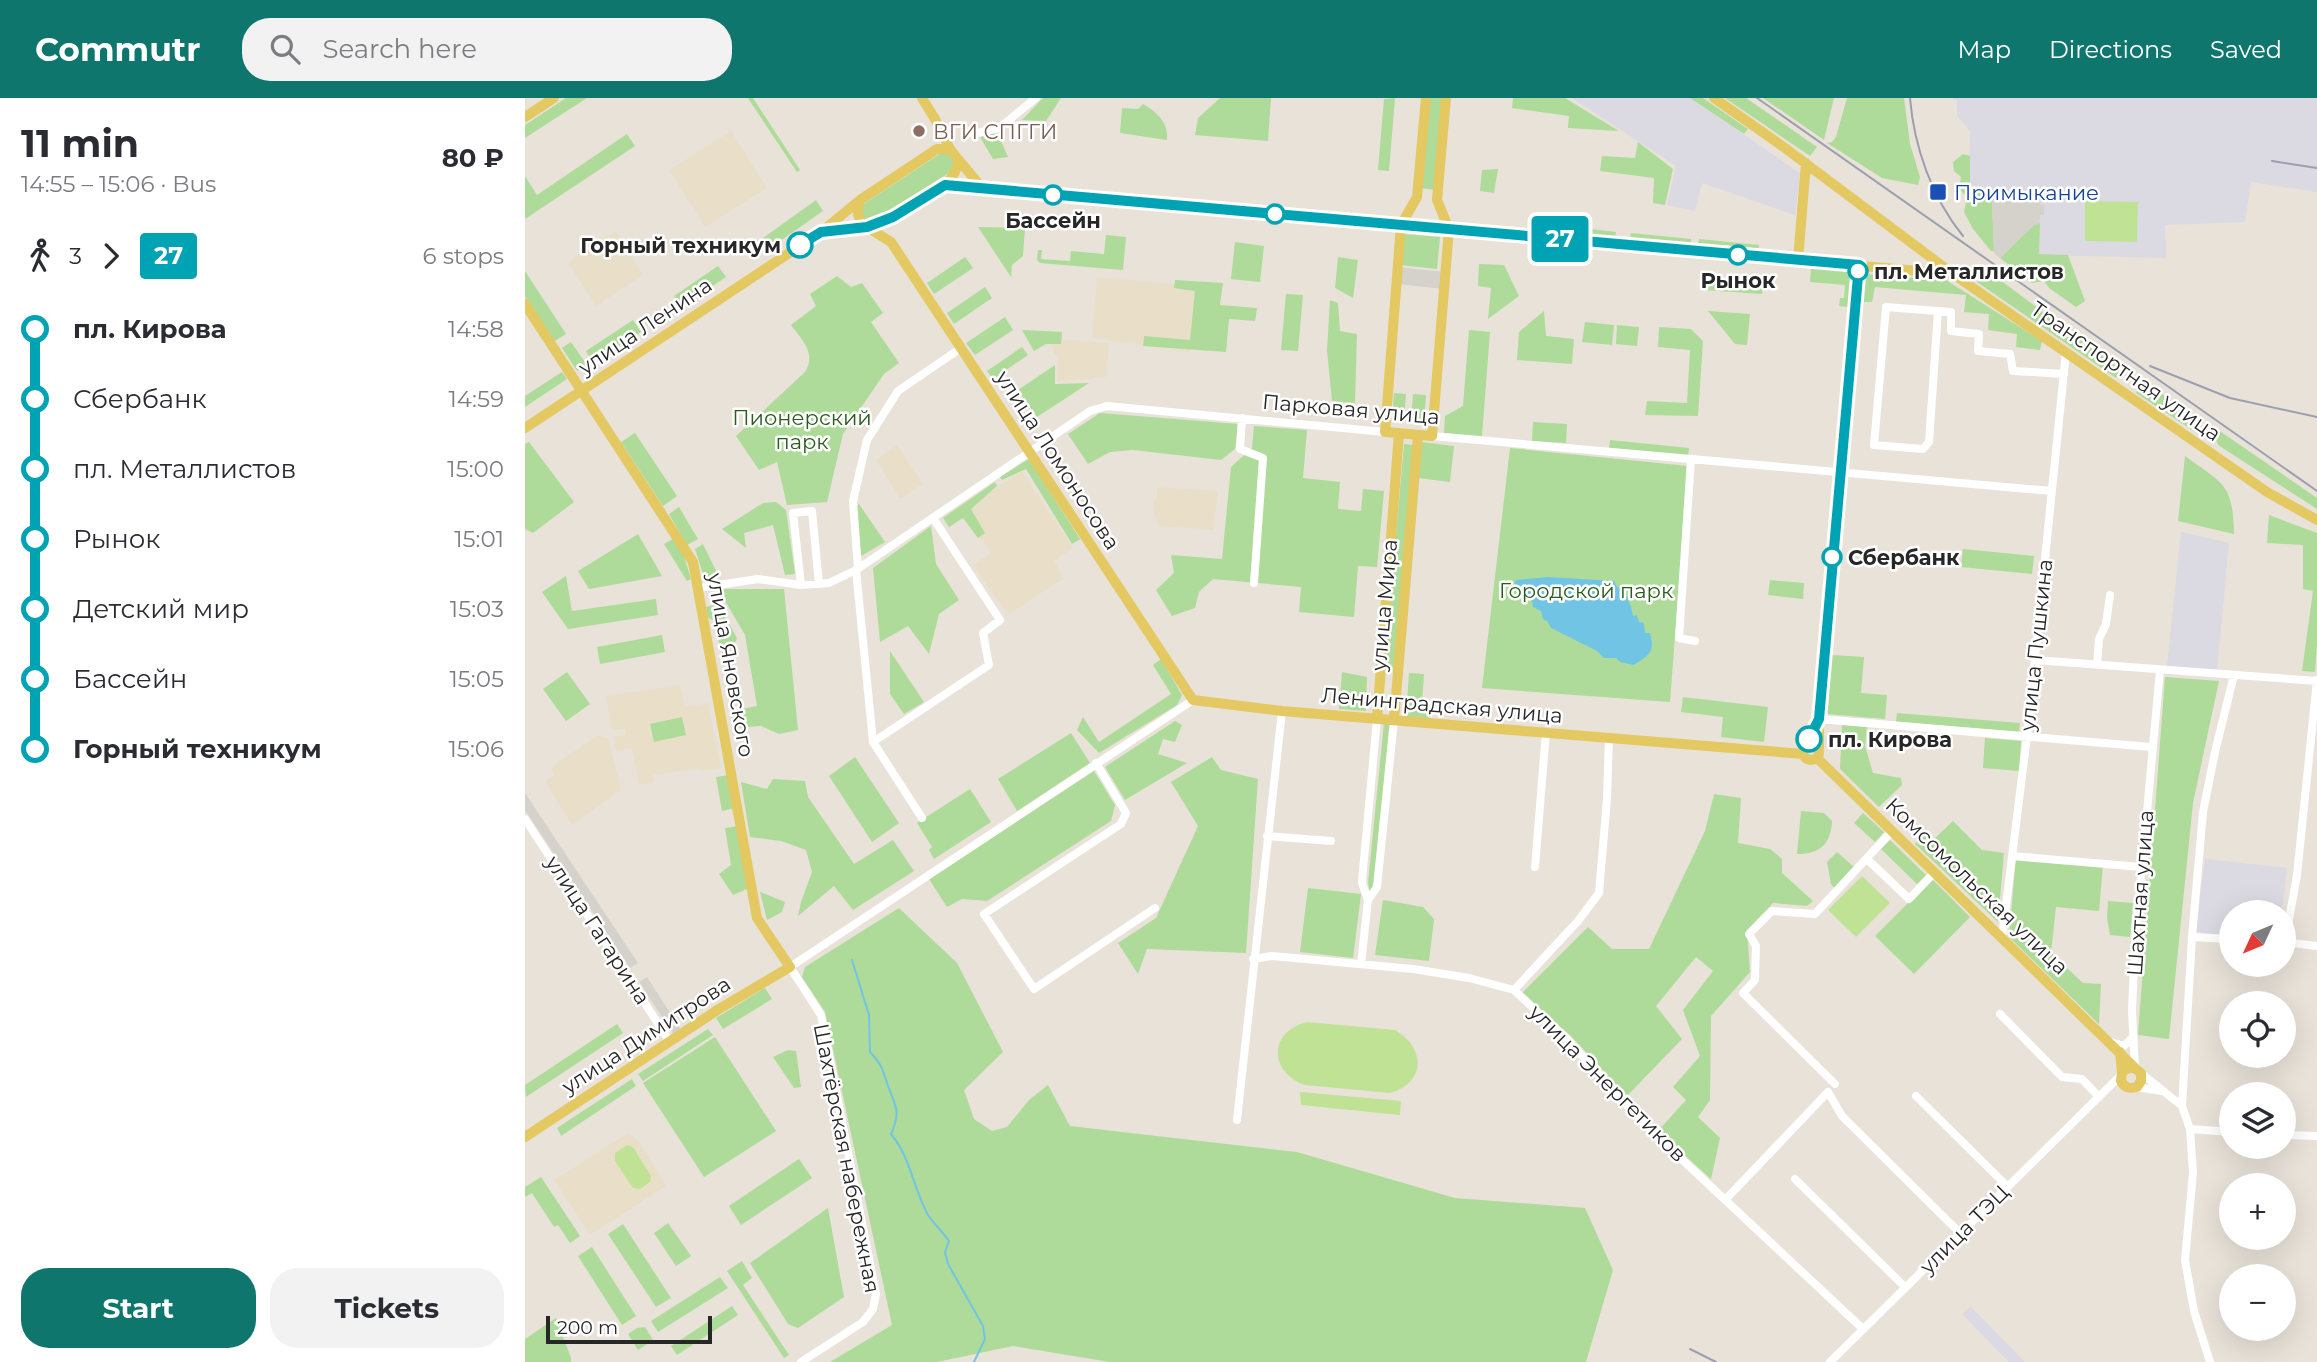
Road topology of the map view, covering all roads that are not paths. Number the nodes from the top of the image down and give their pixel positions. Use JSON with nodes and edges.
{"nodes":[{"id":1,"x":554,"y":98,"type":"edge"},
{"id":2,"x":922,"y":98,"type":"edge"},
{"id":3,"x":1036,"y":98,"type":"edge"},
{"id":4,"x":1426,"y":98,"type":"edge"},
{"id":5,"x":1446,"y":98,"type":"edge"},
{"id":6,"x":1714,"y":98,"type":"edge"},
{"id":7,"x":525,"y":117,"type":"edge"},
{"id":8,"x":973,"y":134,"type":"dead end"},
{"id":9,"x":944,"y":135,"type":"junction"},
{"id":10,"x":937,"y":149,"type":"junction"},
{"id":11,"x":950,"y":149,"type":"junction"},
{"id":12,"x":958,"y":159,"type":"junction"},
{"id":13,"x":1806,"y":163,"type":"junction"},
{"id":14,"x":945,"y":185,"type":"junction"},
{"id":15,"x":982,"y":188,"type":"junction"},
{"id":16,"x":860,"y":200,"type":"junction"},
{"id":17,"x":893,"y":217,"type":"junction"},
{"id":18,"x":1401,"y":225,"type":"junction"},
{"id":19,"x":867,"y":227,"type":"junction"},
{"id":20,"x":1449,"y":229,"type":"junction"},
{"id":21,"x":821,"y":232,"type":"junction"},
{"id":22,"x":891,"y":242,"type":"junction"},
{"id":23,"x":1797,"y":260,"type":"junction"},
{"id":24,"x":1859,"y":265,"type":"junction"},
{"id":25,"x":1952,"y":274,"type":"junction"},
{"id":26,"x":525,"y":304,"type":"edge"},
{"id":27,"x":1938,"y":312,"type":"junction"},
{"id":28,"x":961,"y":348,"type":"junction"},
{"id":29,"x":2066,"y":352,"type":"junction"},
{"id":30,"x":2064,"y":374,"type":"junction"},
{"id":31,"x":582,"y":390,"type":"junction"},
{"id":32,"x":1242,"y":418,"type":"junction"},
{"id":33,"x":525,"y":428,"type":"edge"},
{"id":34,"x":1385,"y":432,"type":"junction"},
{"id":35,"x":1399,"y":433,"type":"junction"},
{"id":36,"x":1418,"y":435,"type":"junction"},
{"id":37,"x":1432,"y":436,"type":"junction"},
{"id":38,"x":1030,"y":452,"type":"junction"},
{"id":39,"x":1691,"y":459,"type":"junction"},
{"id":40,"x":1839,"y":472,"type":"junction"},
{"id":41,"x":2052,"y":491,"type":"junction"},
{"id":42,"x":933,"y":518,"type":"junction"},
{"id":43,"x":2317,"y":520,"type":"edge"},
{"id":44,"x":857,"y":569,"type":"junction"},
{"id":45,"x":1254,"y":583,"type":"dead end"},
{"id":46,"x":819,"y":584,"type":"junction"},
{"id":47,"x":801,"y":585,"type":"junction"},
{"id":48,"x":698,"y":588,"type":"junction"},
{"id":49,"x":2110,"y":595,"type":"dead end"},
{"id":50,"x":1695,"y":641,"type":"dead end"},
{"id":51,"x":2035,"y":660,"type":"junction"},
{"id":52,"x":2097,"y":665,"type":"junction"},
{"id":53,"x":2160,"y":670,"type":"junction"},
{"id":54,"x":2234,"y":675,"type":"junction"},
{"id":55,"x":2317,"y":680,"type":"edge"},
{"id":56,"x":1193,"y":700,"type":"junction"},
{"id":57,"x":1282,"y":711,"type":"junction"},
{"id":58,"x":1377,"y":719,"type":"junction"},
{"id":59,"x":1819,"y":719,"type":"junction"},
{"id":60,"x":1394,"y":720,"type":"junction"},
{"id":61,"x":1546,"y":732,"type":"junction"},
{"id":62,"x":2027,"y":736,"type":"junction"},
{"id":63,"x":1609,"y":737,"type":"junction"},
{"id":64,"x":873,"y":742,"type":"junction"},
{"id":65,"x":2151,"y":747,"type":"junction"},
{"id":66,"x":1804,"y":750,"type":"junction"},
{"id":67,"x":1818,"y":753,"type":"junction"},
{"id":68,"x":1096,"y":763,"type":"junction"},
{"id":69,"x":2305,"y":798,"type":"junction"},
{"id":70,"x":2317,"y":799,"type":"edge"},
{"id":71,"x":922,"y":818,"type":"dead end"},
{"id":72,"x":525,"y":819,"type":"edge"},
{"id":73,"x":1892,"y":831,"type":"junction"},
{"id":74,"x":1267,"y":836,"type":"junction"},
{"id":75,"x":1331,"y":841,"type":"dead end"},
{"id":76,"x":2013,"y":856,"type":"junction"},
{"id":77,"x":1867,"y":859,"type":"junction"},
{"id":78,"x":1535,"y":867,"type":"dead end"},
{"id":79,"x":2141,"y":867,"type":"junction"},
{"id":80,"x":1935,"y":872,"type":"junction"},
{"id":81,"x":1368,"y":900,"type":"junction"},
{"id":82,"x":2292,"y":900,"type":"edge"},
{"id":83,"x":1154,"y":908,"type":"dead end"},
{"id":84,"x":2192,"y":937,"type":"junction"},
{"id":85,"x":2003,"y":938,"type":"junction"},
{"id":86,"x":2219,"y":938,"type":"edge"},
{"id":87,"x":2296,"y":943,"type":"edge"},
{"id":88,"x":2317,"y":946,"type":"edge"},
{"id":89,"x":1253,"y":959,"type":"junction"},
{"id":90,"x":1361,"y":964,"type":"junction"},
{"id":91,"x":790,"y":967,"type":"junction"},
{"id":92,"x":1514,"y":990,"type":"junction"},
{"id":93,"x":2000,"y":1014,"type":"dead end"},
{"id":94,"x":2132,"y":1038,"type":"junction"},
{"id":95,"x":670,"y":1042,"type":"junction"},
{"id":96,"x":2111,"y":1042,"type":"junction"},
{"id":97,"x":2120,"y":1052,"type":"junction"},
{"id":98,"x":2138,"y":1070,"type":"junction"},
{"id":99,"x":2122,"y":1077,"type":"junction"},
{"id":100,"x":1835,"y":1084,"type":"dead end"},
{"id":101,"x":2137,"y":1087,"type":"junction"},
{"id":102,"x":2164,"y":1092,"type":"junction"},
{"id":103,"x":1916,"y":1096,"type":"dead end"},
{"id":104,"x":2099,"y":1097,"type":"junction"},
{"id":105,"x":2182,"y":1106,"type":"junction"},
{"id":106,"x":1237,"y":1120,"type":"dead end"},
{"id":107,"x":2190,"y":1129,"type":"junction"},
{"id":108,"x":2219,"y":1131,"type":"edge"},
{"id":109,"x":2296,"y":1135,"type":"edge"},
{"id":110,"x":2317,"y":1136,"type":"edge"},
{"id":111,"x":525,"y":1137,"type":"edge"},
{"id":112,"x":1795,"y":1179,"type":"dead end"},
{"id":113,"x":2007,"y":1186,"type":"junction"},
{"id":114,"x":1726,"y":1199,"type":"junction"},
{"id":115,"x":1960,"y":1233,"type":"junction"},
{"id":116,"x":1905,"y":1287,"type":"junction"},
{"id":117,"x":1863,"y":1329,"type":"junction"},
{"id":118,"x":801,"y":1362,"type":"edge"},
{"id":119,"x":1830,"y":1362,"type":"edge"},
{"id":120,"x":2210,"y":1362,"type":"edge"}],
"edges":[{"from":1,"to":7,"type":"main road"},
{"from":2,"to":9,"type":"main road"},
{"from":3,"to":8,"type":"street"},
{"from":4,"to":18,"type":"main road"},
{"from":5,"to":20,"type":"main road"},
{"from":6,"to":13,"type":"main road","name":"Транспортная улица"},
{"from":9,"to":10,"type":"main road"},
{"from":9,"to":11,"type":"main road"},
{"from":10,"to":11,"type":"main road"},
{"from":10,"to":16,"type":"main road","name":"улица Ленина"},
{"from":11,"to":12,"type":"main road"},
{"from":12,"to":14,"type":"main road"},
{"from":12,"to":15,"type":"main road"},
{"from":13,"to":23,"type":"main road"},
{"from":13,"to":25,"type":"main road","name":"Транспортная улица"},
{"from":14,"to":15,"type":"main road"},
{"from":14,"to":17,"type":"main road","name":"улица Ленина"},
{"from":15,"to":18,"type":"main road"},
{"from":16,"to":19,"type":"main road"},
{"from":16,"to":21,"type":"main road","name":"улица Ленина"},
{"from":17,"to":19,"type":"main road","name":"улица Ленина"},
{"from":17,"to":22,"type":"main road"},
{"from":18,"to":20,"type":"main road"},
{"from":18,"to":34,"type":"main road"},
{"from":19,"to":21,"type":"main road","name":"улица Ленина"},
{"from":19,"to":22,"type":"main road","name":"улица Ломоносова"},
{"from":20,"to":23,"type":"main road"},
{"from":20,"to":37,"type":"main road"},
{"from":21,"to":31,"type":"main road","name":"улица Ленина"},
{"from":22,"to":28,"type":"main road","name":"улица Ломоносова"},
{"from":23,"to":24,"type":"main road"},
{"from":24,"to":25,"type":"main road"},
{"from":24,"to":40,"type":"main road"},
{"from":25,"to":29,"type":"main road","name":"Транспортная улица"},
{"from":26,"to":31,"type":"main road","name":"улица Яновского"},
{"from":27,"to":27,"type":"street"},
{"from":27,"to":30,"type":"street"},
{"from":28,"to":38,"type":"main road","name":"улица Ломоносова"},
{"from":28,"to":44,"type":"street"},
{"from":29,"to":30,"type":"street","name":"улица Пушкина"},
{"from":29,"to":43,"type":"main road","name":"Транспортная улица"},
{"from":30,"to":41,"type":"street","name":"улица Пушкина"},
{"from":31,"to":33,"type":"main road","name":"улица Ленина"},
{"from":31,"to":48,"type":"main road","name":"улица Яновского"},
{"from":32,"to":34,"type":"street","name":"Парковая улица"},
{"from":32,"to":38,"type":"street","name":"Парковая улица"},
{"from":32,"to":45,"type":"street"},
{"from":34,"to":35,"type":"main road","name":"Парковая улица"},
{"from":35,"to":36,"type":"main road","name":"Парковая улица"},
{"from":35,"to":58,"type":"main road","name":"улица Мира"},
{"from":36,"to":37,"type":"main road","name":"Парковая улица"},
{"from":36,"to":60,"type":"main road","name":"улица Мира"},
{"from":37,"to":39,"type":"street","name":"Парковая улица"},
{"from":38,"to":42,"type":"street","name":"Парковая улица"},
{"from":38,"to":56,"type":"main road","name":"улица Ломоносова"},
{"from":39,"to":40,"type":"street","name":"Парковая улица"},
{"from":39,"to":50,"type":"street"},
{"from":40,"to":41,"type":"street","name":"Парковая улица"},
{"from":40,"to":59,"type":"main road"},
{"from":41,"to":51,"type":"street","name":"улица Пушкина"},
{"from":42,"to":44,"type":"street","name":"Парковая улица"},
{"from":42,"to":64,"type":"street"},
{"from":44,"to":46,"type":"street","name":"Парковая улица"},
{"from":44,"to":64,"type":"street"},
{"from":46,"to":47,"type":"street","name":"Парковая улица"},
{"from":46,"to":47,"type":"street"},
{"from":47,"to":48,"type":"street","name":"Парковая улица"},
{"from":48,"to":91,"type":"main road","name":"улица Яновского"},
{"from":49,"to":52,"type":"street"},
{"from":51,"to":52,"type":"street"},
{"from":51,"to":62,"type":"street","name":"улица Пушкина"},
{"from":52,"to":53,"type":"street"},
{"from":53,"to":54,"type":"street"},
{"from":53,"to":65,"type":"street","name":"Шахтная улица"},
{"from":54,"to":55,"type":"street"},
{"from":54,"to":84,"type":"street"},
{"from":55,"to":69,"type":"street"},
{"from":56,"to":57,"type":"main road","name":"Ленинградская улица"},
{"from":56,"to":68,"type":"street"},
{"from":57,"to":58,"type":"main road","name":"Ленинградская улица"},
{"from":57,"to":74,"type":"street"},
{"from":58,"to":60,"type":"main road","name":"Ленинградская улица"},
{"from":58,"to":81,"type":"street","name":"улица Мира"},
{"from":59,"to":62,"type":"street"},
{"from":59,"to":66,"type":"main road"},
{"from":59,"to":67,"type":"main road"},
{"from":60,"to":61,"type":"main road","name":"Ленинградская улица"},
{"from":60,"to":81,"type":"street","name":"улица Мира"},
{"from":61,"to":63,"type":"main road","name":"Ленинградская улица"},
{"from":61,"to":78,"type":"street"},
{"from":62,"to":65,"type":"street"},
{"from":62,"to":76,"type":"street","name":"улица Пушкина"},
{"from":63,"to":66,"type":"main road","name":"Ленинградская улица"},
{"from":63,"to":92,"type":"street"},
{"from":64,"to":71,"type":"street"},
{"from":65,"to":79,"type":"street","name":"Шахтная улица"},
{"from":66,"to":67,"type":"main road","name":"Ленинградская улица"},
{"from":67,"to":73,"type":"main road","name":"Комсомольская улица"},
{"from":68,"to":83,"type":"street"},
{"from":68,"to":91,"type":"street"},
{"from":69,"to":70,"type":"street"},
{"from":69,"to":82,"type":"street"},
{"from":72,"to":95,"type":"street","name":"улица Гагарина"},
{"from":73,"to":77,"type":"street"},
{"from":73,"to":80,"type":"main road","name":"Комсомольская улица"},
{"from":74,"to":75,"type":"street"},
{"from":74,"to":89,"type":"street"},
{"from":76,"to":79,"type":"street"},
{"from":76,"to":85,"type":"street","name":"улица Пушкина"},
{"from":77,"to":80,"type":"street"},
{"from":77,"to":100,"type":"street"},
{"from":79,"to":94,"type":"street","name":"Шахтная улица"},
{"from":80,"to":85,"type":"main road","name":"Комсомольская улица"},
{"from":81,"to":90,"type":"street","name":"улица Мира"},
{"from":84,"to":86,"type":"street"},
{"from":84,"to":105,"type":"street"},
{"from":85,"to":96,"type":"main road","name":"Комсомольская улица"},
{"from":87,"to":88,"type":"street"},
{"from":89,"to":90,"type":"street","name":"улица Энергетиков"},
{"from":89,"to":106,"type":"street"},
{"from":90,"to":92,"type":"street","name":"улица Энергетиков"},
{"from":91,"to":95,"type":"main road","name":"улица Димитрова"},
{"from":91,"to":118,"type":"street","name":"Шахтёрская набережная"},
{"from":92,"to":114,"type":"street","name":"улица Энергетиков"},
{"from":93,"to":104,"type":"street"},
{"from":94,"to":96,"type":"street"},
{"from":94,"to":98,"type":"street","name":"Шахтная улица"},
{"from":95,"to":111,"type":"main road","name":"улица Димитрова"},
{"from":96,"to":97,"type":"main road","name":"Комсомольская улица"},
{"from":97,"to":98,"type":"main road","name":"Комсомольская улица"},
{"from":97,"to":99,"type":"main road"},
{"from":98,"to":99,"type":"main road"},
{"from":98,"to":101,"type":"main road"},
{"from":98,"to":102,"type":"street"},
{"from":99,"to":101,"type":"main road"},
{"from":99,"to":104,"type":"street","name":"улица ТЭЦ"},
{"from":101,"to":102,"type":"street"},
{"from":102,"to":105,"type":"street"},
{"from":103,"to":113,"type":"street"},
{"from":104,"to":113,"type":"street","name":"улица ТЭЦ"},
{"from":105,"to":107,"type":"street"},
{"from":107,"to":108,"type":"street"},
{"from":107,"to":120,"type":"street"},
{"from":109,"to":110,"type":"street"},
{"from":112,"to":116,"type":"street"},
{"from":113,"to":115,"type":"street","name":"улица ТЭЦ"},
{"from":114,"to":115,"type":"street"},
{"from":114,"to":117,"type":"street","name":"улица Энергетиков"},
{"from":115,"to":116,"type":"street","name":"улица ТЭЦ"},
{"from":116,"to":117,"type":"street","name":"улица ТЭЦ"},
{"from":117,"to":119,"type":"street","name":"улица ТЭЦ"}]}
